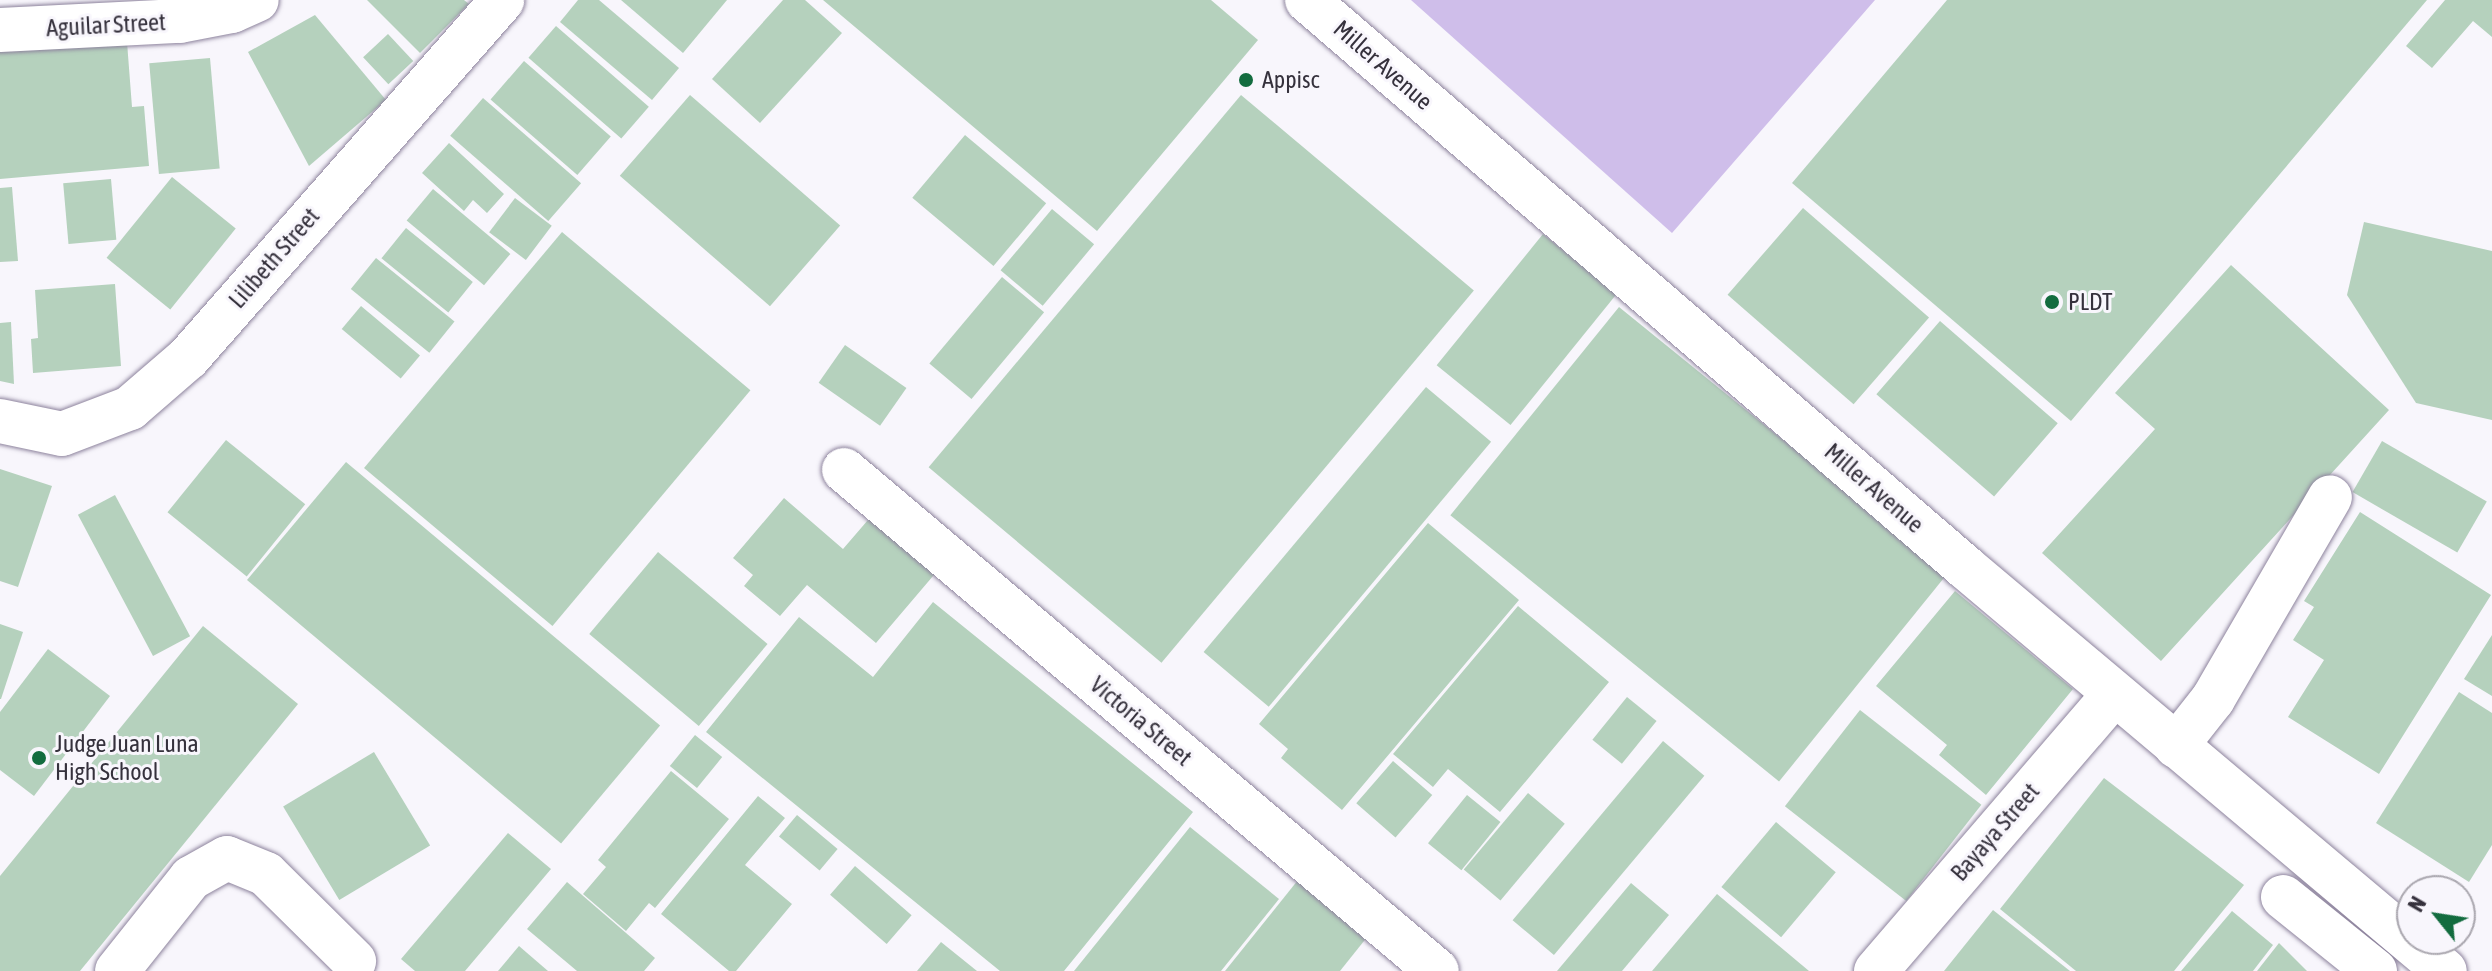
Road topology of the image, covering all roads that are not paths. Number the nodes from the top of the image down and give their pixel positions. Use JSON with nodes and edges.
{"nodes":[{"id":1,"x":257,"y":0,"type":"edge"},
{"id":2,"x":502,"y":0,"type":"edge"},
{"id":3,"x":1307,"y":0,"type":"edge"},
{"id":4,"x":0,"y":30,"type":"edge"},
{"id":5,"x":0,"y":421,"type":"edge"},
{"id":6,"x":844,"y":470,"type":"dead end"},
{"id":7,"x":2330,"y":497,"type":"dead end"},
{"id":8,"x":2114,"y":694,"type":"junction"},
{"id":9,"x":2176,"y":746,"type":"junction"},
{"id":10,"x":2283,"y":897,"type":"dead end"},
{"id":11,"x":354,"y":961,"type":"dead end"},
{"id":12,"x":117,"y":971,"type":"edge"},
{"id":13,"x":1437,"y":971,"type":"edge"},
{"id":14,"x":1876,"y":971,"type":"edge"},
{"id":15,"x":2375,"y":971,"type":"edge"},
{"id":16,"x":2445,"y":971,"type":"edge"}],
"edges":[{"from":1,"to":4,"type":"street","name":"Aguilar Street"},
{"from":2,"to":5,"type":"street","name":"Lilibeth Street"},
{"from":3,"to":8,"type":"street","name":"Miller Avenue"},
{"from":6,"to":13,"type":"street","name":"Victoria Street"},
{"from":7,"to":9,"type":"street"},
{"from":8,"to":9,"type":"street","name":"Miller Avenue"},
{"from":8,"to":14,"type":"street","name":"Bayaya Street"},
{"from":9,"to":16,"type":"street","name":"Miller Avenue"},
{"from":10,"to":15,"type":"street"},
{"from":11,"to":12,"type":"street"}]}
